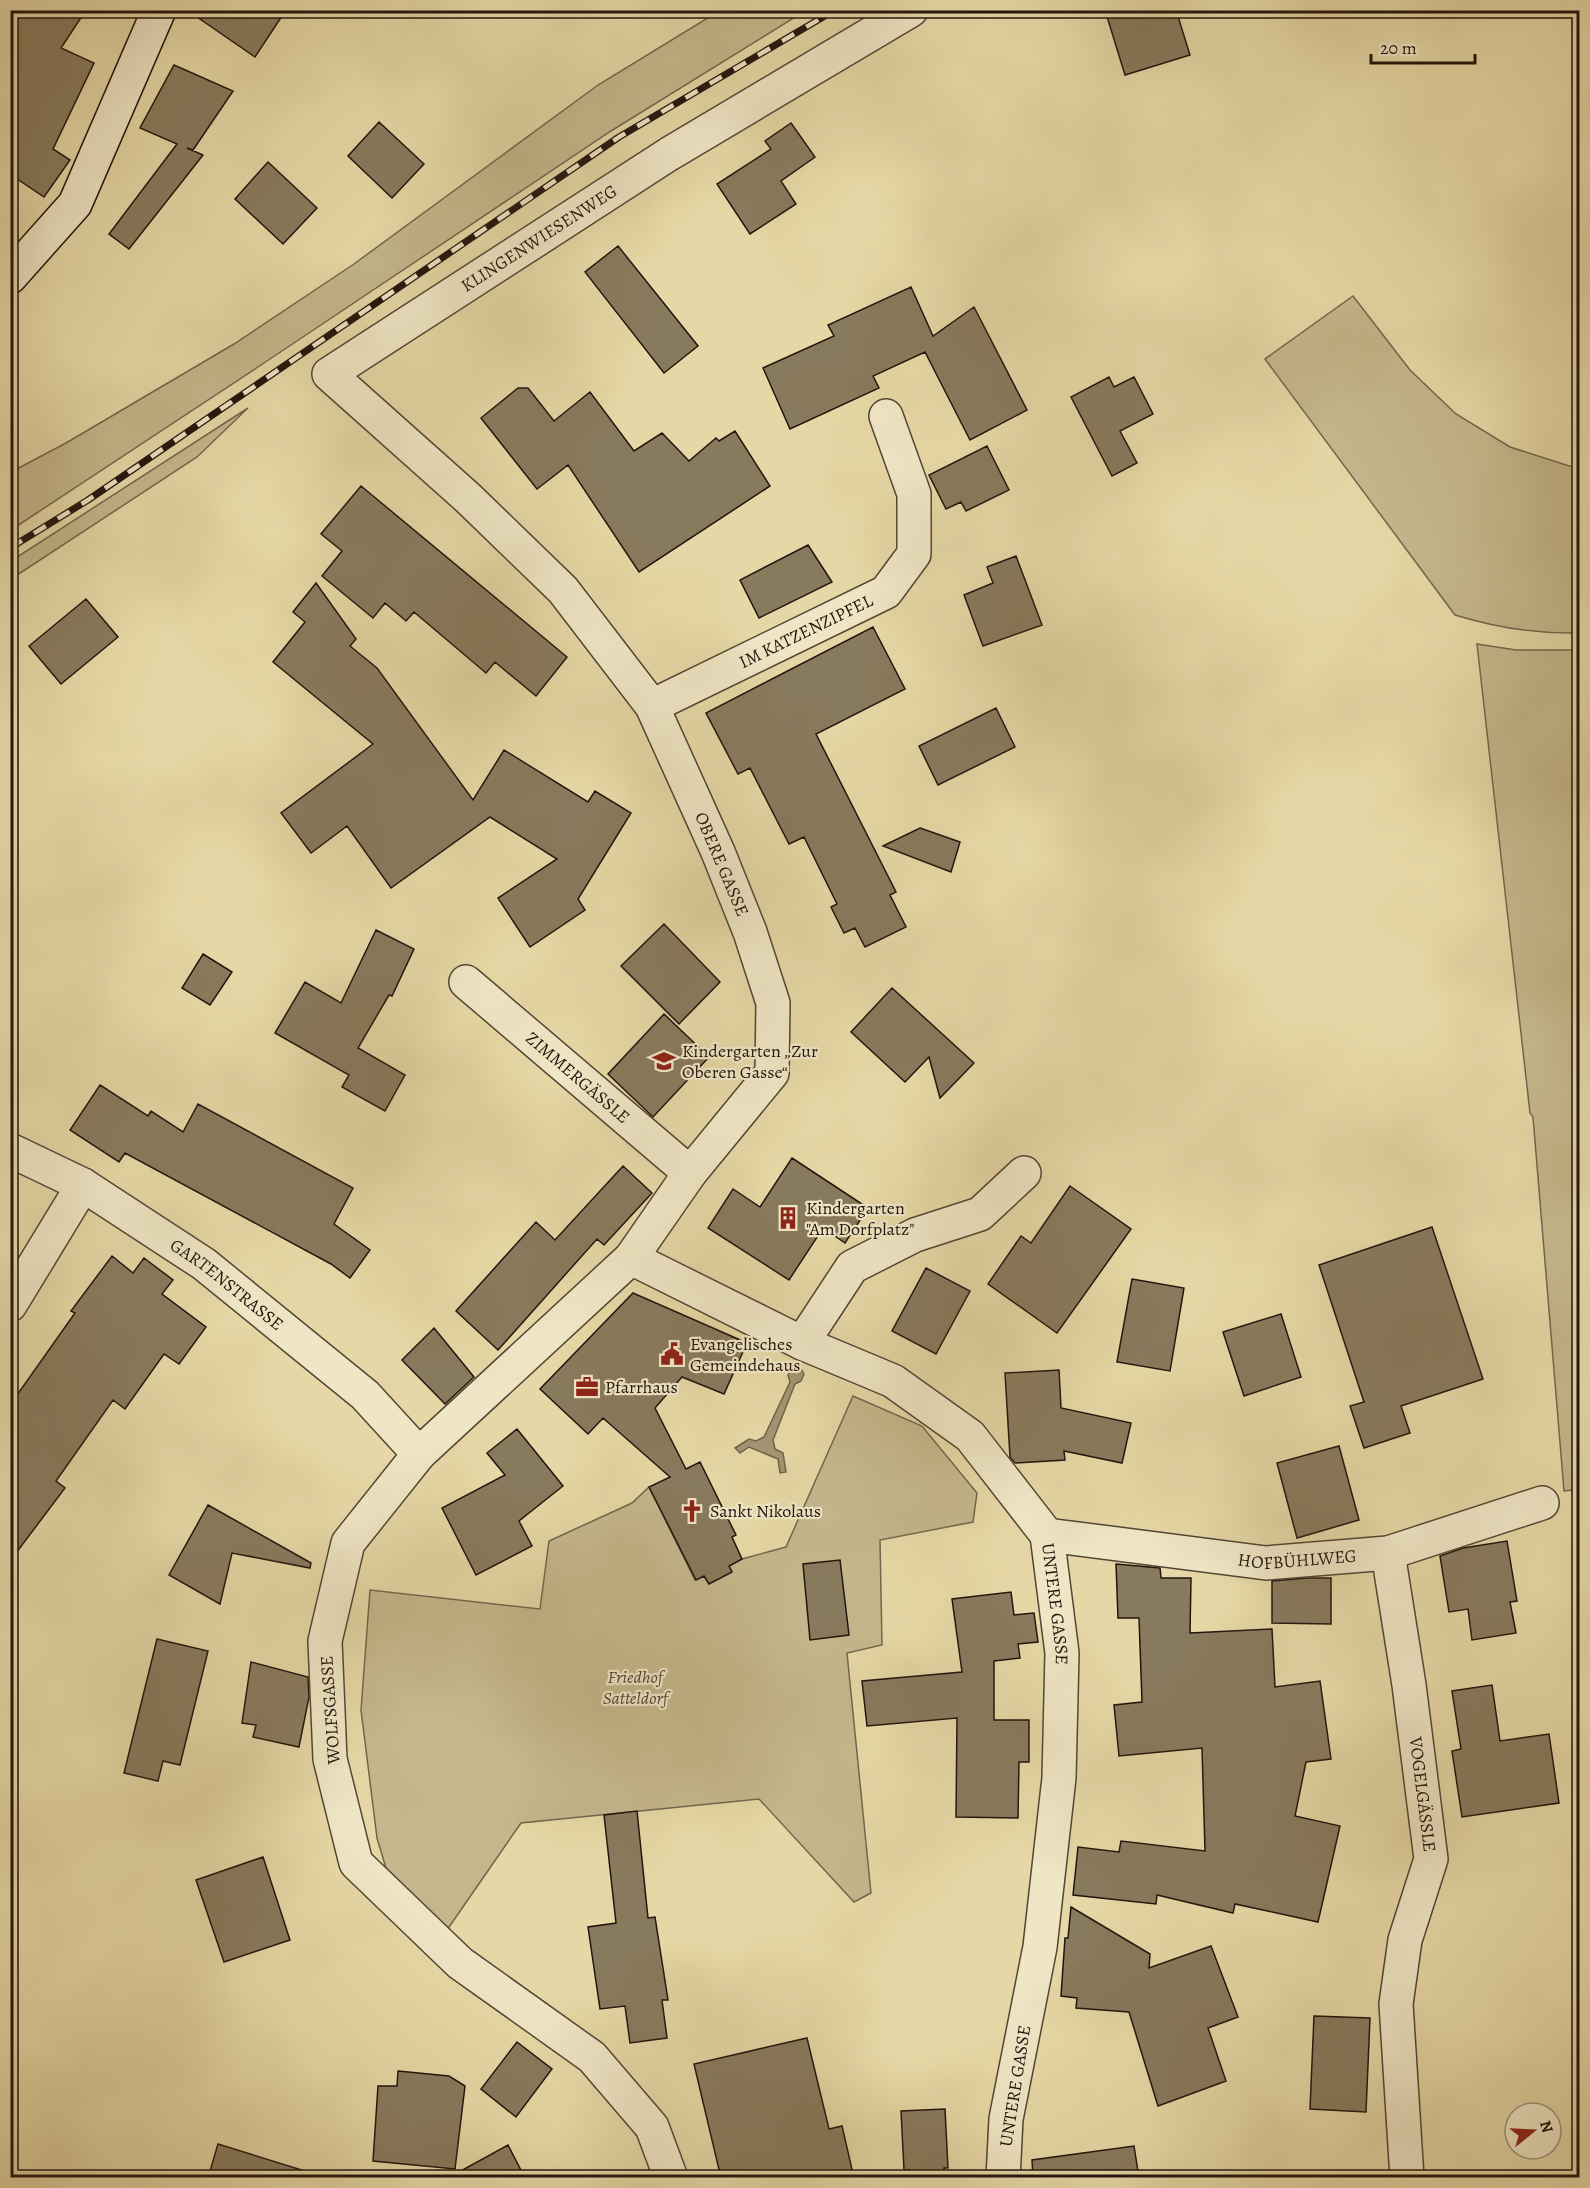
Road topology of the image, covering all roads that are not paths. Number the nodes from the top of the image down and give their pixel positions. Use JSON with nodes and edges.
{"nodes":[{"id":1,"x":159,"y":10,"type":"edge"},
{"id":2,"x":911,"y":10,"type":"edge"},
{"id":3,"x":10,"y":277,"type":"edge"},
{"id":4,"x":886,"y":416,"type":"dead end"},
{"id":5,"x":468,"y":498,"type":"joint"},
{"id":6,"x":652,"y":706,"type":"junction"},
{"id":7,"x":466,"y":982,"type":"dead end"},
{"id":8,"x":10,"y":1150,"type":"edge"},
{"id":9,"x":690,"y":1173,"type":"junction"},
{"id":10,"x":1024,"y":1173,"type":"dead end"},
{"id":11,"x":83,"y":1185,"type":"junction"},
{"id":12,"x":631,"y":1258,"type":"junction"},
{"id":13,"x":10,"y":1305,"type":"edge"},
{"id":14,"x":802,"y":1343,"type":"junction"},
{"id":15,"x":419,"y":1454,"type":"junction"},
{"id":16,"x":1542,"y":1503,"type":"dead end"},
{"id":17,"x":1047,"y":1535,"type":"junction"},
{"id":18,"x":1388,"y":1553,"type":"junction"},
{"id":19,"x":671,"y":2178,"type":"edge"},
{"id":20,"x":1003,"y":2178,"type":"edge"},
{"id":21,"x":1407,"y":2178,"type":"edge"}],
"edges":[{"from":1,"to":3,"type":"street"},
{"from":2,"to":5,"type":"street","name":"KLINGENWIESENWEG"},
{"from":4,"to":6,"type":"street","name":"IM KATZENZIPFEL"},
{"from":5,"to":6,"type":"street","name":"OBERE GASSE"},
{"from":6,"to":9,"type":"street","name":"OBERE GASSE"},
{"from":7,"to":9,"type":"street","name":"ZIMMERGÄSSLE"},
{"from":8,"to":11,"type":"street","name":"GARTENSTRASSE"},
{"from":9,"to":12,"type":"street","name":"OBERE GASSE"},
{"from":10,"to":14,"type":"street"},
{"from":11,"to":13,"type":"street"},
{"from":11,"to":15,"type":"street","name":"GARTENSTRASSE"},
{"from":12,"to":14,"type":"street","name":"UNTERE GASSE"},
{"from":12,"to":15,"type":"street","name":"WOLFSGASSE"},
{"from":14,"to":17,"type":"street","name":"UNTERE GASSE"},
{"from":15,"to":19,"type":"street","name":"WOLFSGASSE"},
{"from":16,"to":18,"type":"street","name":"HOFBÜHLWEG"},
{"from":17,"to":18,"type":"street","name":"HOFBÜHLWEG"},
{"from":17,"to":20,"type":"street","name":"UNTERE GASSE"},
{"from":18,"to":21,"type":"street","name":"VOGELGÄSSLE"}]}
